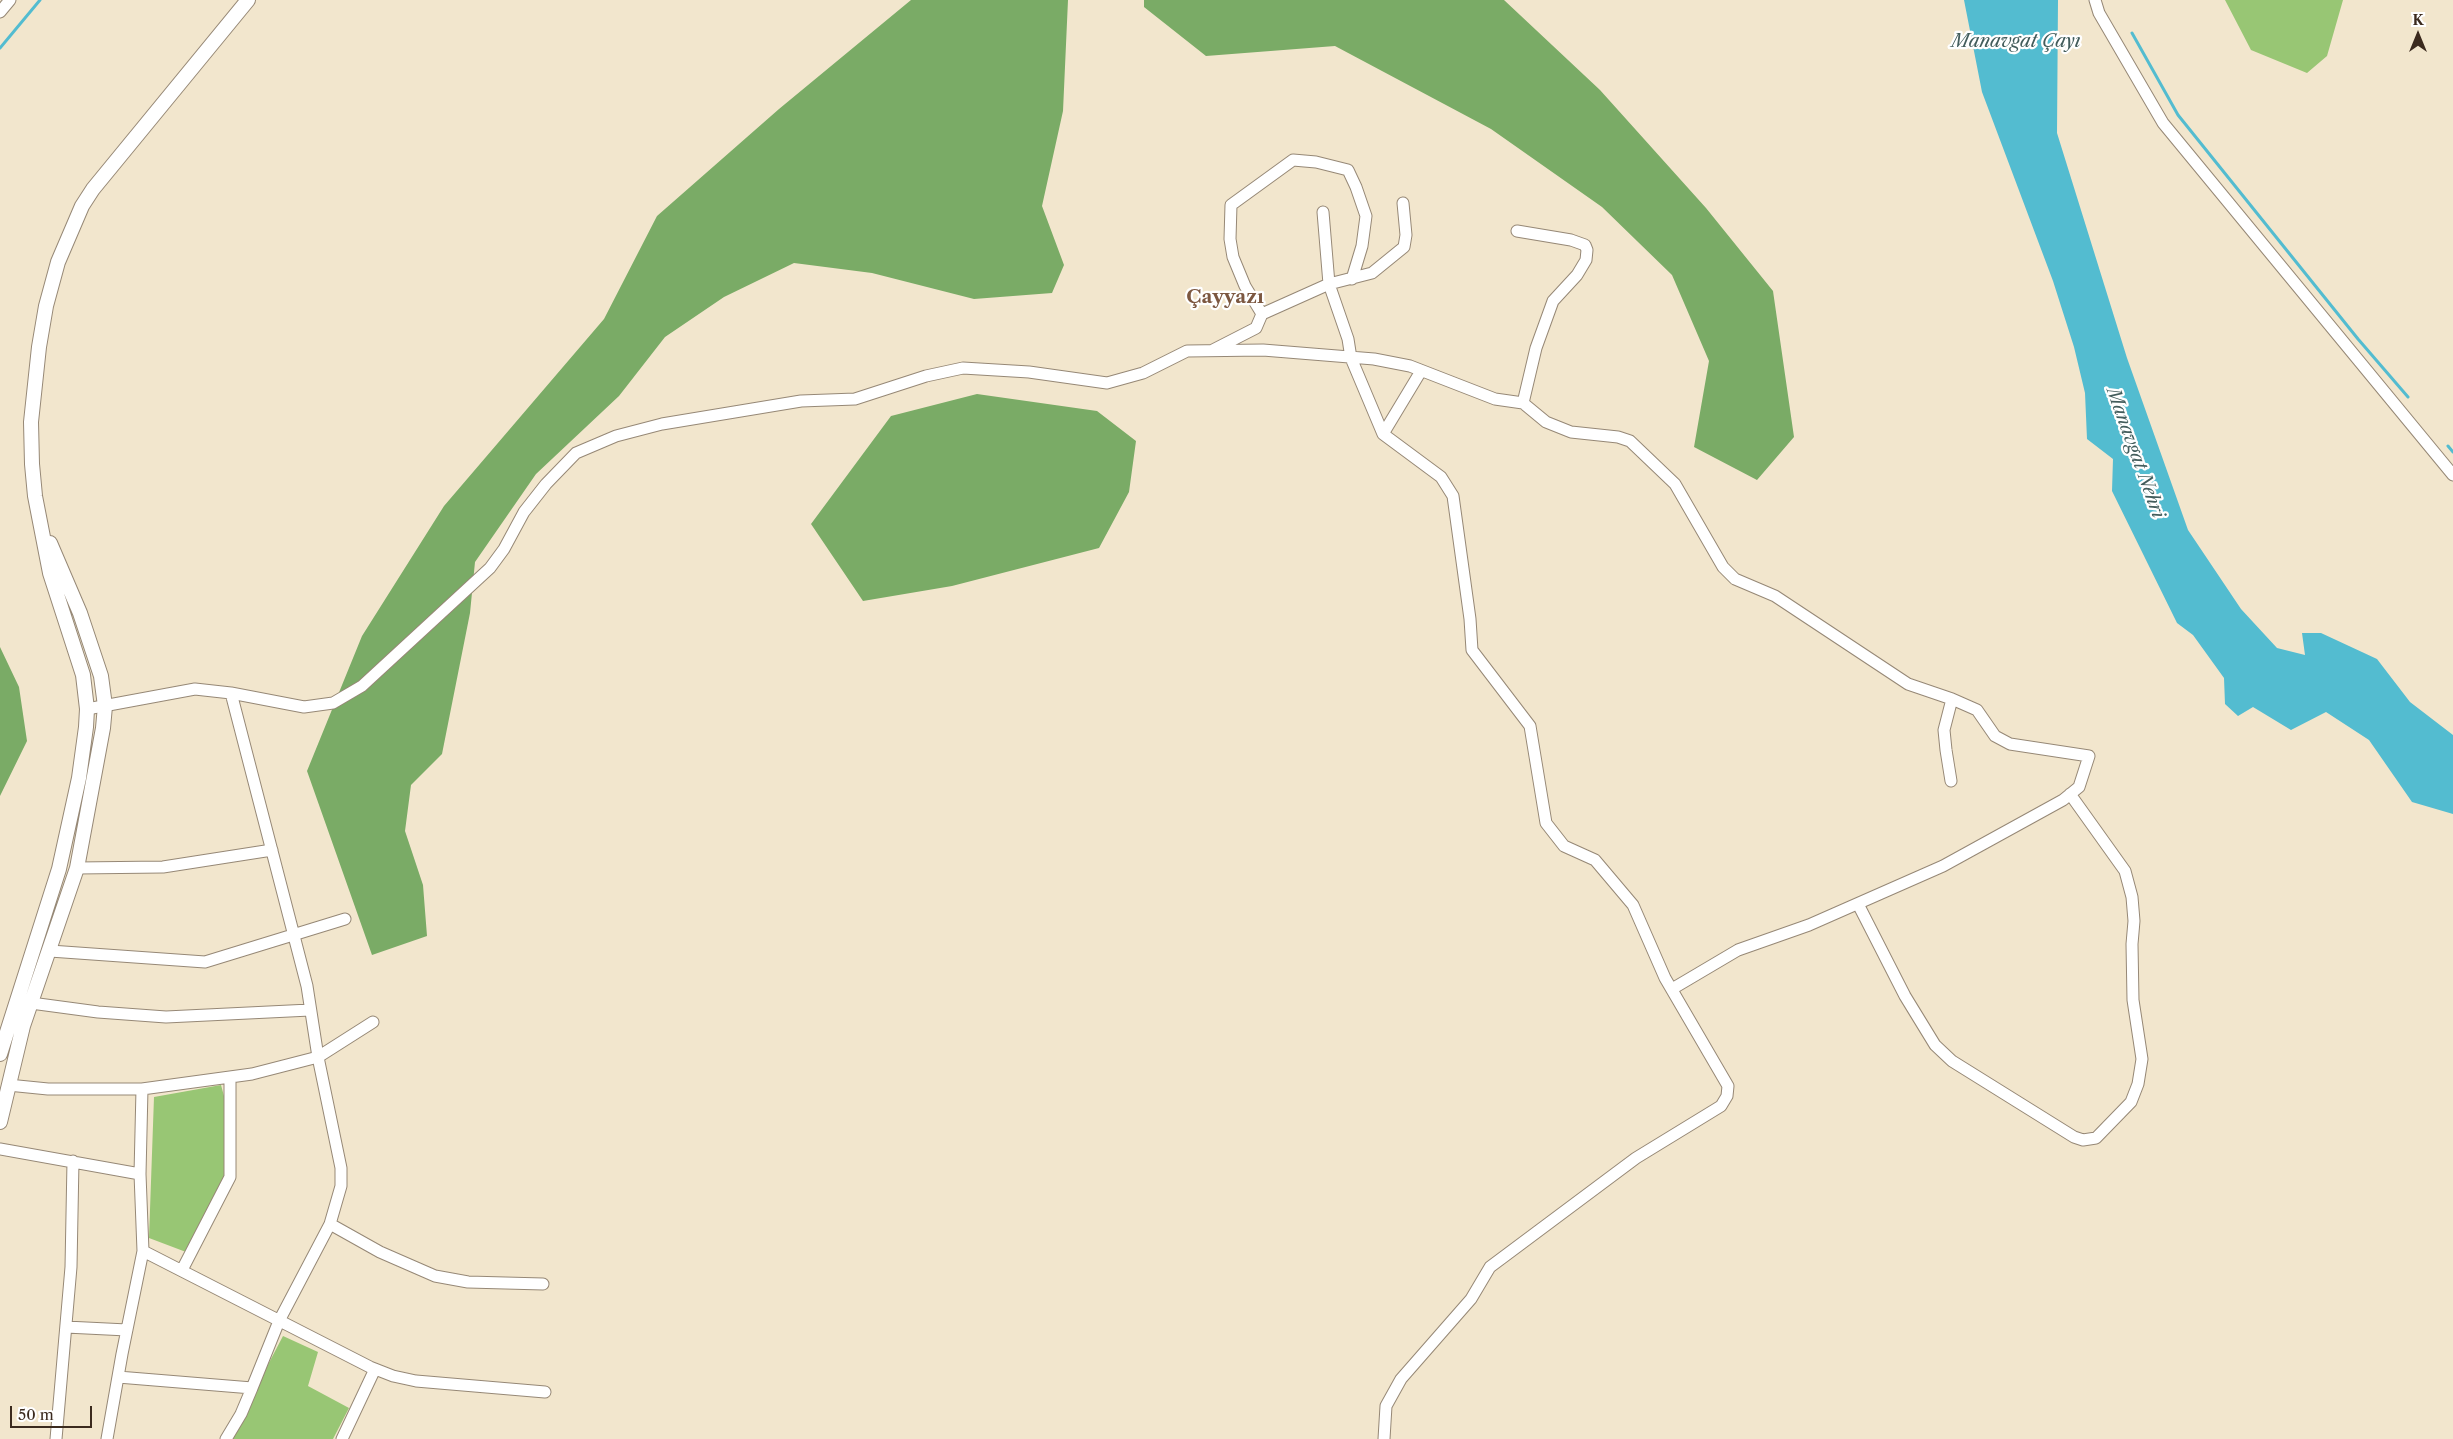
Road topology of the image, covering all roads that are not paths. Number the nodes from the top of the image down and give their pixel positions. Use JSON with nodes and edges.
{"nodes":[{"id":1,"x":10,"y":0,"type":"edge"},
{"id":2,"x":248,"y":0,"type":"edge"},
{"id":3,"x":2095,"y":0,"type":"edge"},
{"id":4,"x":0,"y":12,"type":"edge"},
{"id":5,"x":1403,"y":203,"type":"dead end"},
{"id":6,"x":1323,"y":212,"type":"dead end"},
{"id":7,"x":1517,"y":231,"type":"dead end"},
{"id":8,"x":1352,"y":278,"type":"junction"},
{"id":9,"x":1329,"y":284,"type":"junction"},
{"id":10,"x":1262,"y":314,"type":"junction"},
{"id":11,"x":1210,"y":352,"type":"junction"},
{"id":12,"x":1350,"y":358,"type":"junction"},
{"id":13,"x":1421,"y":371,"type":"junction"},
{"id":14,"x":1523,"y":403,"type":"junction"},
{"id":15,"x":1383,"y":434,"type":"junction"},
{"id":16,"x":2453,"y":474,"type":"edge"},
{"id":17,"x":43,"y":528,"type":"junction"},
{"id":18,"x":230,"y":693,"type":"junction"},
{"id":19,"x":1952,"y":698,"type":"junction"},
{"id":20,"x":104,"y":706,"type":"junction"},
{"id":21,"x":87,"y":710,"type":"junction"},
{"id":22,"x":1951,"y":780,"type":"dead end"},
{"id":23,"x":2070,"y":794,"type":"junction"},
{"id":24,"x":272,"y":850,"type":"junction"},
{"id":25,"x":76,"y":868,"type":"junction"},
{"id":26,"x":1858,"y":904,"type":"junction"},
{"id":27,"x":345,"y":919,"type":"dead end"},
{"id":28,"x":294,"y":935,"type":"junction"},
{"id":29,"x":50,"y":951,"type":"junction"},
{"id":30,"x":1672,"y":989,"type":"junction"},
{"id":31,"x":31,"y":1004,"type":"junction"},
{"id":32,"x":310,"y":1010,"type":"junction"},
{"id":33,"x":372,"y":1022,"type":"dead end"},
{"id":34,"x":0,"y":1054,"type":"edge"},
{"id":35,"x":318,"y":1057,"type":"junction"},
{"id":36,"x":230,"y":1078,"type":"junction"},
{"id":37,"x":8,"y":1085,"type":"junction"},
{"id":38,"x":142,"y":1089,"type":"junction"},
{"id":39,"x":0,"y":1122,"type":"edge"},
{"id":40,"x":0,"y":1149,"type":"edge"},
{"id":41,"x":73,"y":1161,"type":"junction"},
{"id":42,"x":140,"y":1174,"type":"junction"},
{"id":43,"x":330,"y":1224,"type":"junction"},
{"id":44,"x":144,"y":1251,"type":"junction"},
{"id":45,"x":182,"y":1270,"type":"junction"},
{"id":46,"x":543,"y":1284,"type":"dead end"},
{"id":47,"x":279,"y":1321,"type":"junction"},
{"id":48,"x":66,"y":1327,"type":"junction"},
{"id":49,"x":127,"y":1330,"type":"junction"},
{"id":50,"x":375,"y":1369,"type":"junction"},
{"id":51,"x":118,"y":1377,"type":"junction"},
{"id":52,"x":252,"y":1388,"type":"junction"},
{"id":53,"x":545,"y":1392,"type":"dead end"},
{"id":54,"x":56,"y":1439,"type":"edge"},
{"id":55,"x":107,"y":1439,"type":"edge"},
{"id":56,"x":226,"y":1439,"type":"edge"},
{"id":57,"x":342,"y":1439,"type":"edge"},
{"id":58,"x":1384,"y":1439,"type":"edge"}],
"edges":[{"from":1,"to":4,"type":"street"},
{"from":2,"to":17,"type":"street"},
{"from":3,"to":16,"type":"street"},
{"from":5,"to":8,"type":"street"},
{"from":6,"to":9,"type":"street"},
{"from":7,"to":14,"type":"street"},
{"from":8,"to":9,"type":"street"},
{"from":8,"to":10,"type":"street"},
{"from":9,"to":10,"type":"street"},
{"from":9,"to":12,"type":"street"},
{"from":10,"to":11,"type":"street"},
{"from":11,"to":12,"type":"street"},
{"from":11,"to":18,"type":"street"},
{"from":12,"to":13,"type":"street"},
{"from":12,"to":15,"type":"street"},
{"from":13,"to":14,"type":"street"},
{"from":13,"to":15,"type":"street"},
{"from":14,"to":19,"type":"street"},
{"from":15,"to":30,"type":"street"},
{"from":17,"to":20,"type":"street"},
{"from":17,"to":21,"type":"street"},
{"from":18,"to":20,"type":"street"},
{"from":18,"to":24,"type":"street"},
{"from":19,"to":22,"type":"street"},
{"from":19,"to":23,"type":"street"},
{"from":20,"to":21,"type":"street"},
{"from":20,"to":25,"type":"street"},
{"from":21,"to":34,"type":"street"},
{"from":23,"to":26,"type":"street"},
{"from":23,"to":26,"type":"street"},
{"from":24,"to":25,"type":"street"},
{"from":24,"to":28,"type":"street"},
{"from":25,"to":29,"type":"street"},
{"from":26,"to":30,"type":"street"},
{"from":27,"to":28,"type":"street"},
{"from":28,"to":29,"type":"street"},
{"from":28,"to":32,"type":"street"},
{"from":29,"to":31,"type":"street"},
{"from":30,"to":58,"type":"street"},
{"from":31,"to":32,"type":"street"},
{"from":31,"to":37,"type":"street"},
{"from":32,"to":35,"type":"street"},
{"from":33,"to":35,"type":"street"},
{"from":35,"to":36,"type":"street"},
{"from":35,"to":43,"type":"street"},
{"from":36,"to":38,"type":"street"},
{"from":36,"to":45,"type":"street"},
{"from":37,"to":38,"type":"street"},
{"from":37,"to":39,"type":"street"},
{"from":38,"to":42,"type":"street"},
{"from":40,"to":41,"type":"street"},
{"from":41,"to":42,"type":"street"},
{"from":41,"to":48,"type":"street"},
{"from":42,"to":44,"type":"street"},
{"from":43,"to":46,"type":"street"},
{"from":43,"to":47,"type":"street"},
{"from":44,"to":45,"type":"street"},
{"from":44,"to":49,"type":"street"},
{"from":45,"to":47,"type":"street"},
{"from":47,"to":50,"type":"street"},
{"from":47,"to":52,"type":"street"},
{"from":48,"to":49,"type":"street"},
{"from":48,"to":54,"type":"street"},
{"from":49,"to":51,"type":"street"},
{"from":50,"to":53,"type":"street"},
{"from":50,"to":57,"type":"street"},
{"from":51,"to":52,"type":"street"},
{"from":51,"to":55,"type":"street"},
{"from":52,"to":56,"type":"street"}]}
